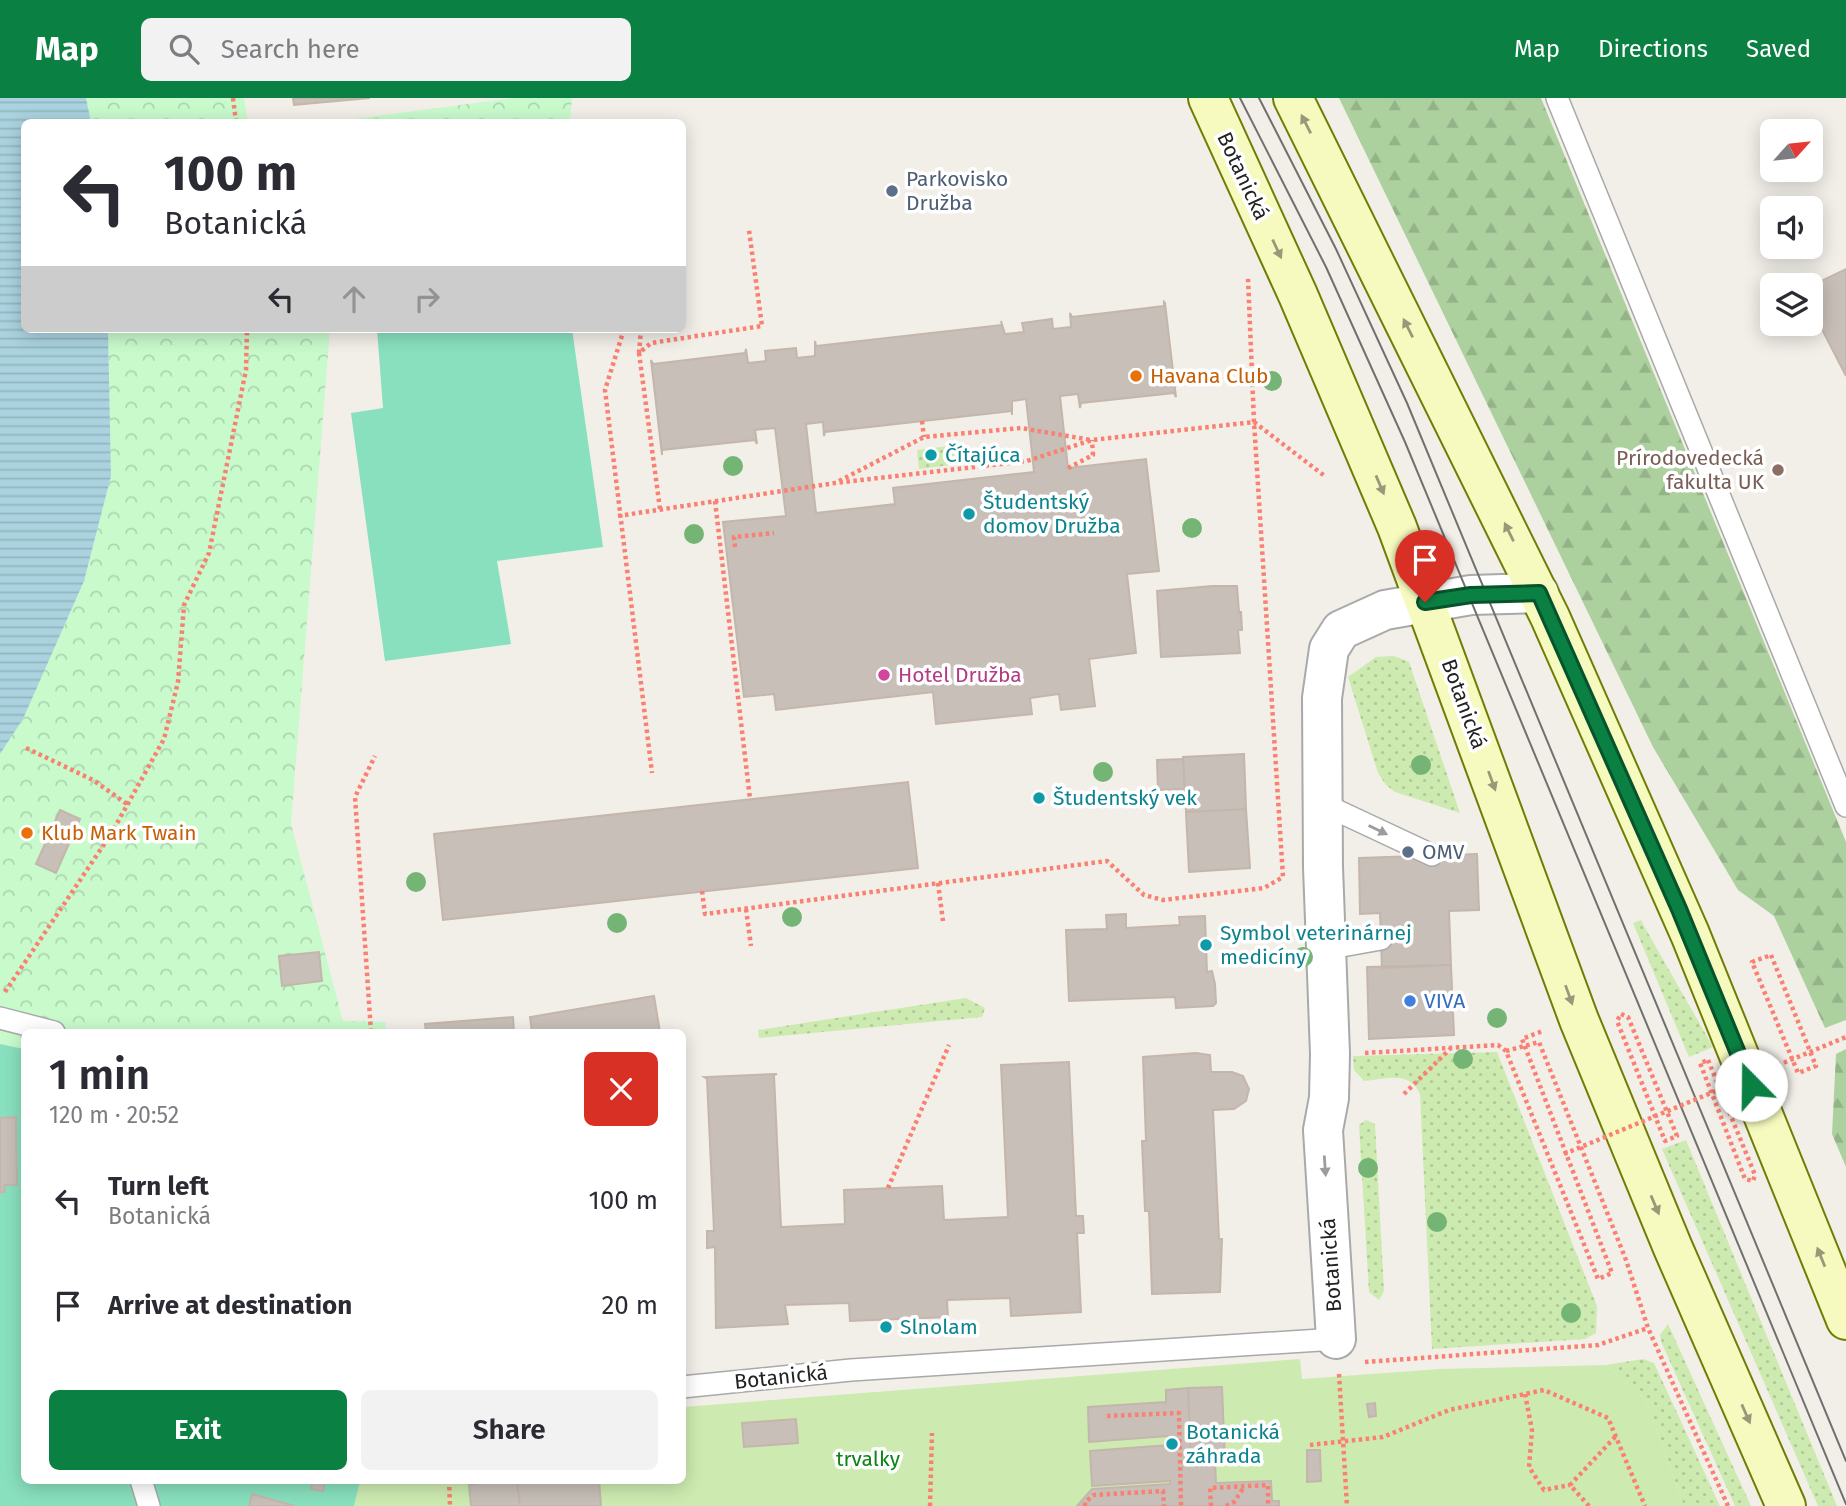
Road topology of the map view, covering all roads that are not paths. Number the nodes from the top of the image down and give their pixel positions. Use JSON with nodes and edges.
{"nodes":[{"id":1,"x":1208,"y":98,"type":"edge"},
{"id":2,"x":1293,"y":98,"type":"edge"},
{"id":3,"x":1557,"y":98,"type":"edge"},
{"id":4,"x":1539,"y":593,"type":"junction"},
{"id":5,"x":1425,"y":602,"type":"junction"},
{"id":6,"x":1323,"y":804,"type":"junction"},
{"id":7,"x":1846,"y":806,"type":"edge"},
{"id":8,"x":1432,"y":855,"type":"dead end"},
{"id":9,"x":1381,"y":939,"type":"dead end"},
{"id":10,"x":1325,"y":949,"type":"junction"},
{"id":11,"x":0,"y":1018,"type":"edge"},
{"id":12,"x":42,"y":1029,"type":"edge"},
{"id":13,"x":1846,"y":1320,"type":"edge"},
{"id":14,"x":1342,"y":1355,"type":"joint"},
{"id":15,"x":686,"y":1387,"type":"edge"},
{"id":16,"x":142,"y":1484,"type":"edge"},
{"id":17,"x":149,"y":1506,"type":"edge"},
{"id":18,"x":1786,"y":1506,"type":"edge"}],
"edges":[{"from":1,"to":5,"type":"main road","name":"Botanická","one_way":true},
{"from":4,"to":2,"type":"main road","one_way":true},
{"from":3,"to":7,"type":"lane"},
{"from":4,"to":5,"type":"street","name":"Botanická"},
{"from":13,"to":4,"type":"main road","one_way":true},
{"from":5,"to":6,"type":"street","name":"Botanická"},
{"from":5,"to":18,"type":"main road","name":"Botanická","one_way":true},
{"from":6,"to":8,"type":"lane","one_way":true},
{"from":6,"to":10,"type":"street","name":"Botanická"},
{"from":9,"to":10,"type":"lane"},
{"from":10,"to":14,"type":"street","name":"Botanická","one_way":true},
{"from":11,"to":12,"type":"lane"},
{"from":14,"to":15,"type":"lane","name":"Botanická"},
{"from":16,"to":17,"type":"lane"}]}
